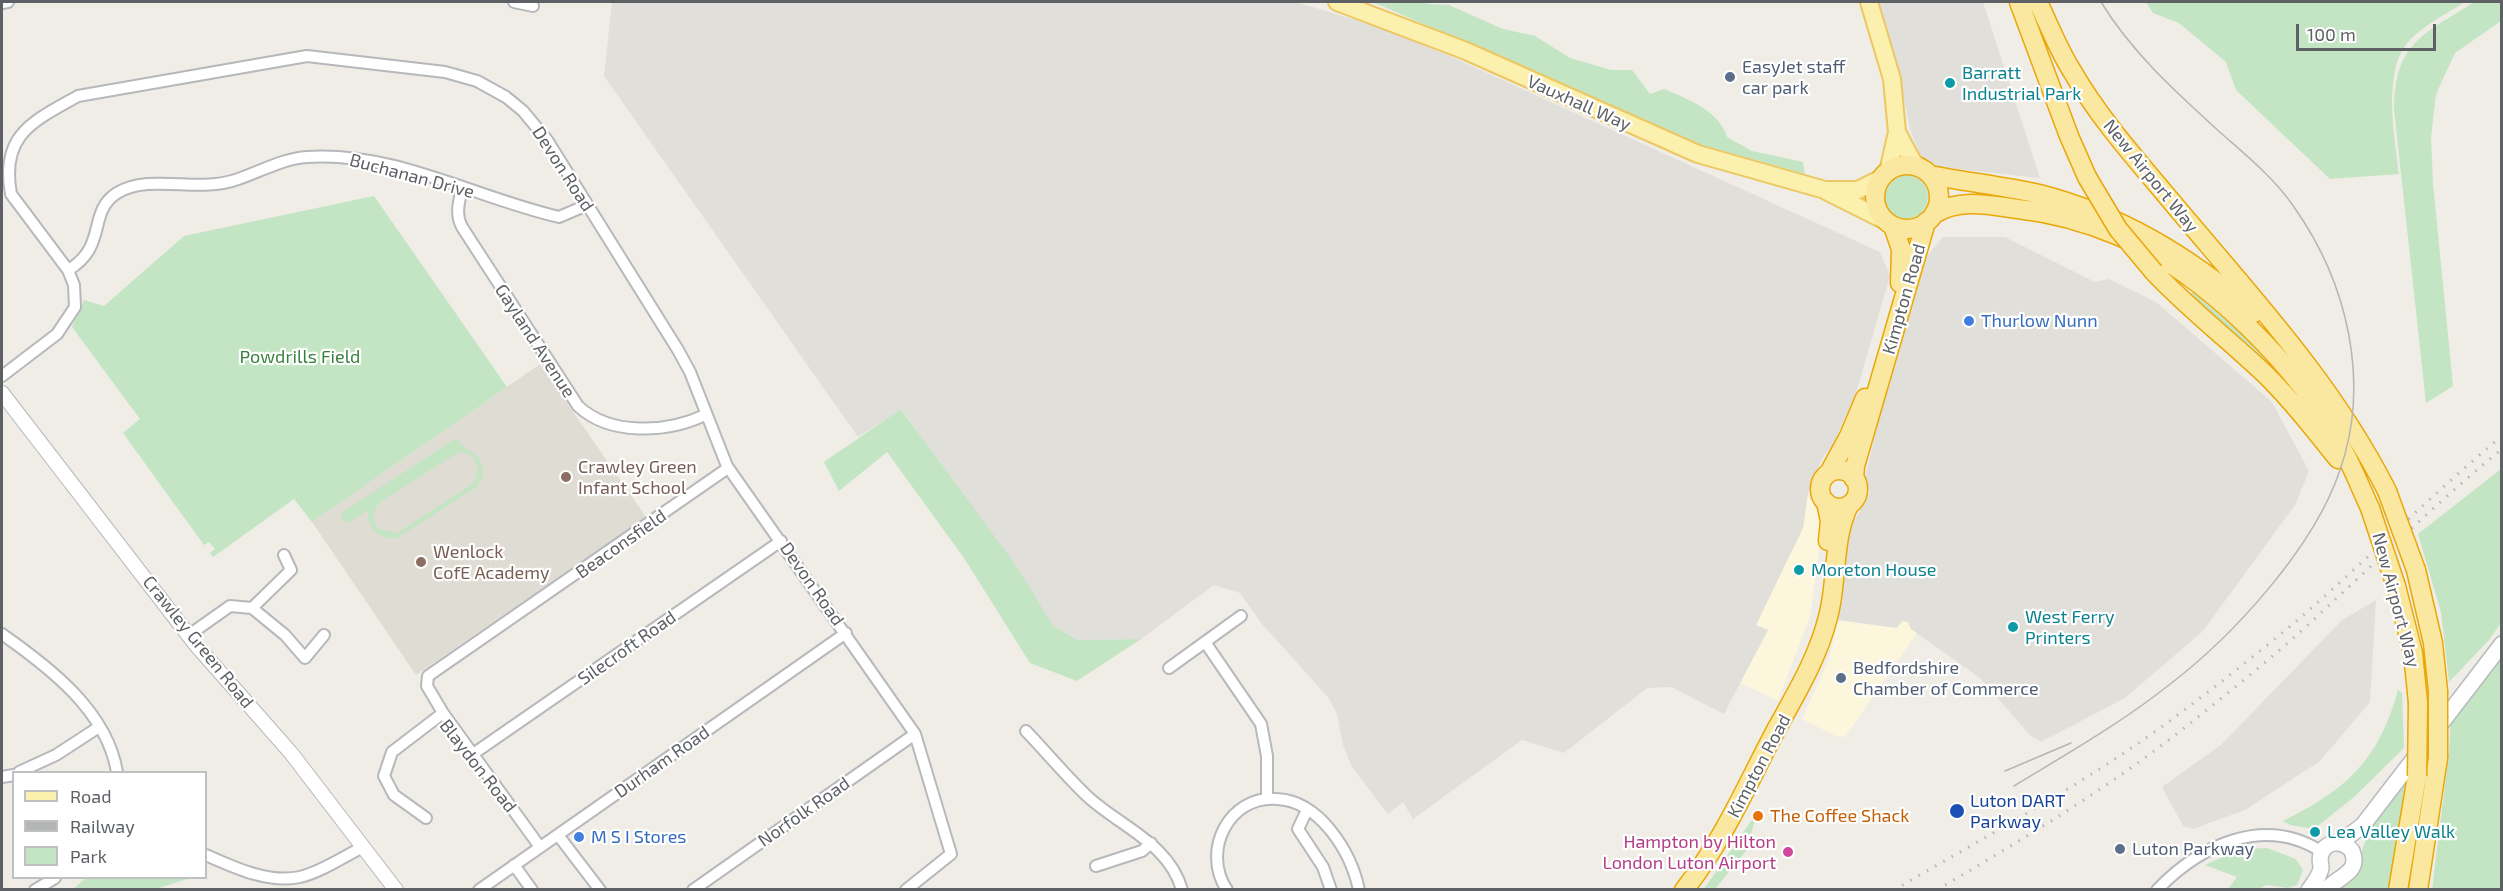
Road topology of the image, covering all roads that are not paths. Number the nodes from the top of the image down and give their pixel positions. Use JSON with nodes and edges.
{"nodes":[{"id":1,"x":8,"y":2,"type":"edge"},
{"id":2,"x":514,"y":2,"type":"edge"},
{"id":3,"x":1337,"y":2,"type":"edge"},
{"id":4,"x":1869,"y":2,"type":"edge"},
{"id":5,"x":2019,"y":2,"type":"edge"},
{"id":6,"x":2038,"y":2,"type":"edge"},
{"id":7,"x":2,"y":3,"type":"edge"},
{"id":8,"x":533,"y":6,"type":"dead end"},
{"id":9,"x":1897,"y":132,"type":"junction"},
{"id":10,"x":7,"y":141,"type":"edge"},
{"id":11,"x":1925,"y":172,"type":"junction"},
{"id":12,"x":1884,"y":175,"type":"junction"},
{"id":13,"x":462,"y":188,"type":"junction"},
{"id":14,"x":1825,"y":190,"type":"junction"},
{"id":15,"x":587,"y":205,"type":"junction"},
{"id":16,"x":1930,"y":218,"type":"junction"},
{"id":17,"x":1888,"y":223,"type":"junction"},
{"id":18,"x":68,"y":270,"type":"junction"},
{"id":19,"x":2283,"y":337,"type":"junction"},
{"id":20,"x":2,"y":376,"type":"edge"},
{"id":21,"x":2,"y":393,"type":"edge"},
{"id":22,"x":705,"y":415,"type":"junction"},
{"id":23,"x":728,"y":468,"type":"junction"},
{"id":24,"x":1829,"y":473,"type":"junction"},
{"id":25,"x":1854,"y":478,"type":"junction"},
{"id":26,"x":2366,"y":500,"type":"junction"},
{"id":27,"x":1826,"y":502,"type":"junction"},
{"id":28,"x":1849,"y":505,"type":"junction"},
{"id":29,"x":782,"y":541,"type":"junction"},
{"id":30,"x":284,"y":555,"type":"dead end"},
{"id":31,"x":252,"y":608,"type":"junction"},
{"id":32,"x":1241,"y":616,"type":"dead end"},
{"id":33,"x":846,"y":633,"type":"junction"},
{"id":34,"x":2,"y":634,"type":"edge"},
{"id":35,"x":189,"y":635,"type":"junction"},
{"id":36,"x":324,"y":635,"type":"dead end"},
{"id":37,"x":1821,"y":636,"type":"junction"},
{"id":38,"x":1204,"y":642,"type":"junction"},
{"id":39,"x":2502,"y":644,"type":"edge"},
{"id":40,"x":1168,"y":668,"type":"dead end"},
{"id":41,"x":443,"y":713,"type":"junction"},
{"id":42,"x":99,"y":727,"type":"junction"},
{"id":43,"x":1026,"y":731,"type":"dead end"},
{"id":44,"x":915,"y":734,"type":"junction"},
{"id":45,"x":473,"y":754,"type":"junction"},
{"id":46,"x":21,"y":771,"type":"edge"},
{"id":47,"x":117,"y":771,"type":"edge"},
{"id":48,"x":1267,"y":799,"type":"junction"},
{"id":49,"x":1307,"y":810,"type":"junction"},
{"id":50,"x":426,"y":818,"type":"dead end"},
{"id":51,"x":2363,"y":825,"type":"junction"},
{"id":52,"x":558,"y":835,"type":"junction"},
{"id":53,"x":1151,"y":843,"type":"junction"},
{"id":54,"x":2340,"y":843,"type":"junction"},
{"id":55,"x":363,"y":847,"type":"junction"},
{"id":56,"x":540,"y":847,"type":"junction"},
{"id":57,"x":207,"y":855,"type":"edge"},
{"id":58,"x":2354,"y":855,"type":"junction"},
{"id":59,"x":2321,"y":860,"type":"junction"},
{"id":60,"x":514,"y":866,"type":"junction"},
{"id":61,"x":1096,"y":866,"type":"dead end"},
{"id":62,"x":2340,"y":878,"type":"junction"},
{"id":63,"x":53,"y":879,"type":"edge"},
{"id":64,"x":34,"y":890,"type":"edge"},
{"id":65,"x":396,"y":890,"type":"edge"},
{"id":66,"x":479,"y":890,"type":"edge"},
{"id":67,"x":532,"y":890,"type":"edge"},
{"id":68,"x":600,"y":890,"type":"edge"},
{"id":69,"x":693,"y":890,"type":"edge"},
{"id":70,"x":906,"y":890,"type":"edge"},
{"id":71,"x":1182,"y":890,"type":"edge"},
{"id":72,"x":1227,"y":890,"type":"edge"},
{"id":73,"x":1331,"y":890,"type":"edge"},
{"id":74,"x":1359,"y":890,"type":"edge"},
{"id":75,"x":1684,"y":890,"type":"edge"},
{"id":76,"x":2157,"y":890,"type":"edge"},
{"id":77,"x":2309,"y":890,"type":"edge"},
{"id":78,"x":2326,"y":890,"type":"edge"},
{"id":79,"x":2398,"y":890,"type":"edge"},
{"id":80,"x":2418,"y":890,"type":"edge"}],
"edges":[{"from":1,"to":7,"type":"street"},
{"from":2,"to":8,"type":"street"},
{"from":3,"to":14,"type":"main road","name":"Vauxhall Way"},
{"from":4,"to":9,"type":"main road"},
{"from":5,"to":26,"type":"highway","name":"New Airport Way","bridge":true},
{"from":6,"to":19,"type":"highway","name":"New Airport Way"},
{"from":9,"to":11,"type":"main road"},
{"from":9,"to":12,"type":"main road"},
{"from":10,"to":15,"type":"street","name":"Devon Road"},
{"from":10,"to":18,"type":"street","name":"Devon Road"},
{"from":11,"to":12,"type":"highway"},
{"from":11,"to":16,"type":"highway"},
{"from":11,"to":19,"type":"highway","name":"New Airport Way"},
{"from":12,"to":14,"type":"main road","name":"Vauxhall Way"},
{"from":12,"to":17,"type":"highway"},
{"from":13,"to":15,"type":"street","name":"Buchanan Drive"},
{"from":13,"to":18,"type":"street","name":"Buchanan Drive"},
{"from":13,"to":22,"type":"street","name":"Gayland Avenue"},
{"from":14,"to":17,"type":"main road","name":"Vauxhall Way"},
{"from":15,"to":22,"type":"street","name":"Devon Road"},
{"from":16,"to":17,"type":"highway"},
{"from":16,"to":25,"type":"highway","name":"Kimpton Road"},
{"from":16,"to":26,"type":"highway","name":"New Airport Way"},
{"from":17,"to":24,"type":"highway","name":"Kimpton Road"},
{"from":18,"to":20,"type":"street","name":"Devon Road"},
{"from":19,"to":80,"type":"highway","name":"New Airport Way","bridge":true},
{"from":21,"to":35,"type":"street","name":"Crawley Green Road"},
{"from":22,"to":23,"type":"street","name":"Devon Road"},
{"from":23,"to":29,"type":"street","name":"Devon Road"},
{"from":23,"to":41,"type":"street","name":"Beaconsfield"},
{"from":24,"to":25,"type":"highway"},
{"from":24,"to":27,"type":"highway"},
{"from":25,"to":28,"type":"highway"},
{"from":26,"to":79,"type":"highway","name":"New Airport Way","bridge":true},
{"from":27,"to":28,"type":"highway"},
{"from":27,"to":37,"type":"highway","name":"Kimpton Road"},
{"from":28,"to":37,"type":"highway","name":"Kimpton Road"},
{"from":29,"to":33,"type":"street","name":"Devon Road"},
{"from":29,"to":45,"type":"street","name":"Silecroft Road"},
{"from":30,"to":31,"type":"street"},
{"from":31,"to":35,"type":"street"},
{"from":31,"to":36,"type":"street"},
{"from":32,"to":38,"type":"street"},
{"from":33,"to":44,"type":"street","name":"Devon Road"},
{"from":33,"to":52,"type":"street","name":"Durham Road"},
{"from":34,"to":42,"type":"street"},
{"from":35,"to":55,"type":"street","name":"Crawley Green Road"},
{"from":37,"to":75,"type":"highway","name":"Kimpton Road"},
{"from":38,"to":40,"type":"street"},
{"from":38,"to":48,"type":"street"},
{"from":39,"to":51,"type":"main road"},
{"from":41,"to":45,"type":"street","name":"Blaydon Road"},
{"from":41,"to":50,"type":"street","name":"Blaydon Road"},
{"from":42,"to":46,"type":"street"},
{"from":42,"to":47,"type":"street"},
{"from":43,"to":53,"type":"street"},
{"from":44,"to":69,"type":"street","name":"Norfolk Road"},
{"from":44,"to":70,"type":"street","name":"Devon Road"},
{"from":45,"to":56,"type":"street","name":"Blaydon Road"},
{"from":48,"to":49,"type":"street"},
{"from":48,"to":72,"type":"street"},
{"from":49,"to":73,"type":"street"},
{"from":49,"to":74,"type":"street"},
{"from":51,"to":54,"type":"main road"},
{"from":51,"to":58,"type":"main road"},
{"from":52,"to":56,"type":"street","name":"Durham Road"},
{"from":52,"to":68,"type":"street"},
{"from":53,"to":61,"type":"street"},
{"from":53,"to":71,"type":"street"},
{"from":54,"to":58,"type":"main road"},
{"from":54,"to":59,"type":"main road"},
{"from":55,"to":57,"type":"street"},
{"from":55,"to":65,"type":"street","name":"Crawley Green Road"},
{"from":56,"to":60,"type":"street","name":"Durham Road"},
{"from":58,"to":62,"type":"main road"},
{"from":59,"to":62,"type":"main road"},
{"from":59,"to":76,"type":"street"},
{"from":59,"to":77,"type":"main road"},
{"from":60,"to":66,"type":"street","name":"Durham Road"},
{"from":60,"to":67,"type":"street"},
{"from":62,"to":78,"type":"main road"},
{"from":63,"to":64,"type":"street"}]}
